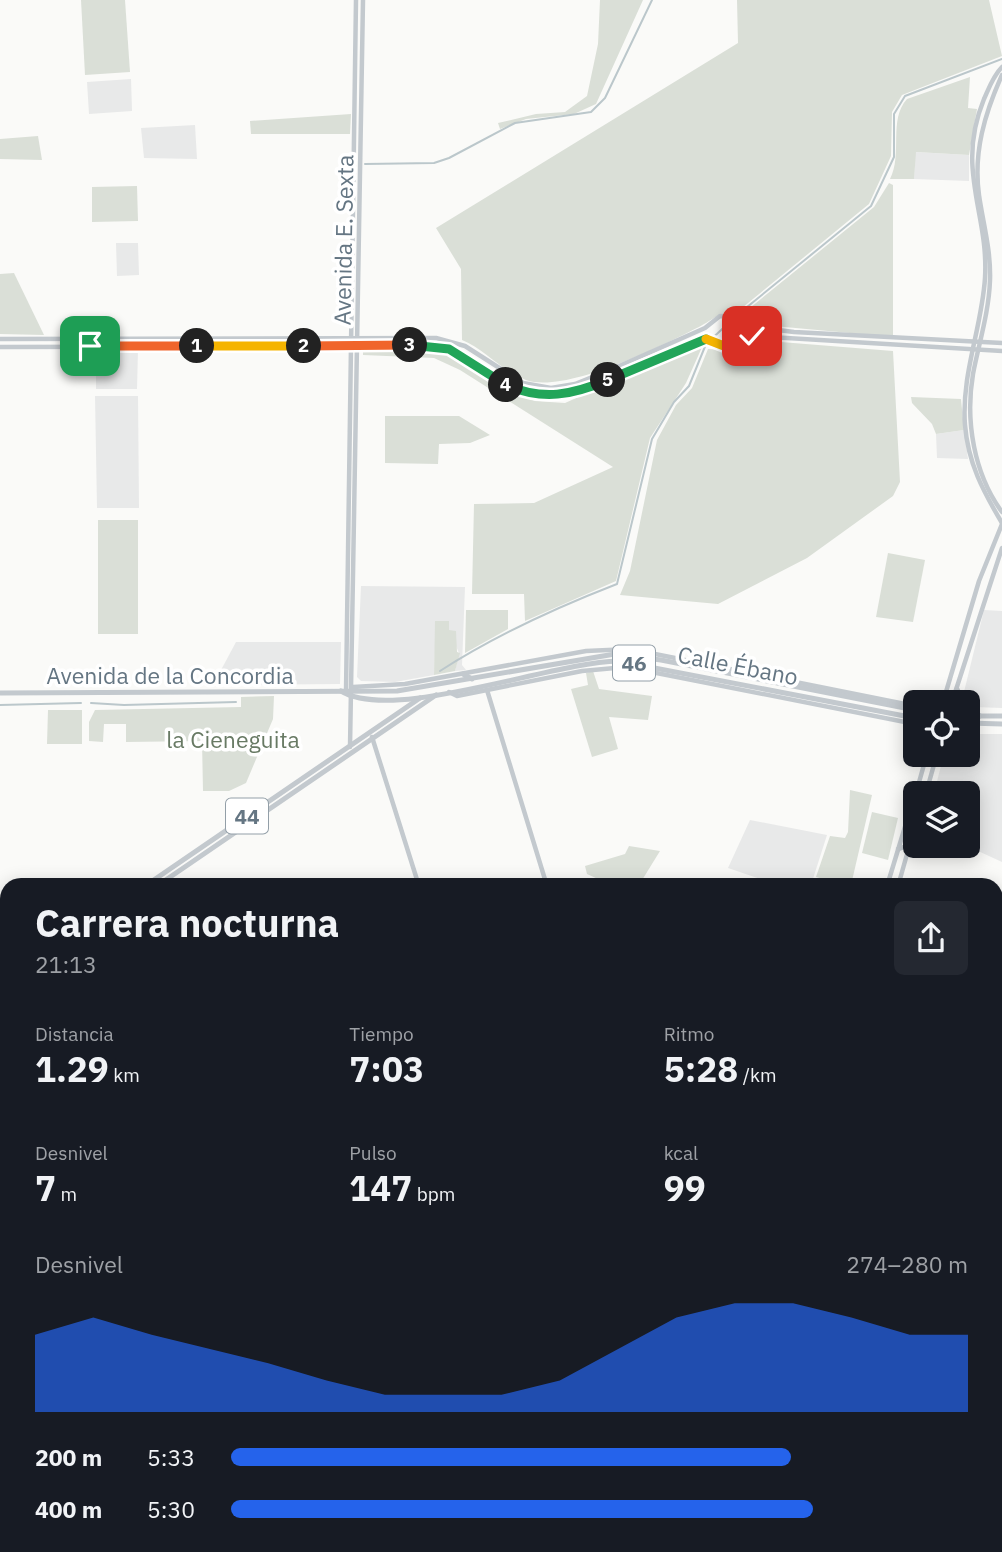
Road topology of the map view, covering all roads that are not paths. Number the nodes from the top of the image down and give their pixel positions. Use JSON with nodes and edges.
{"nodes":[{"id":1,"x":356,"y":0,"type":"edge"},
{"id":2,"x":363,"y":0,"type":"edge"},
{"id":3,"x":1002,"y":67,"type":"edge"},
{"id":4,"x":1002,"y":75,"type":"edge"},
{"id":5,"x":740,"y":323,"type":"junction"},
{"id":6,"x":707,"y":326,"type":"junction"},
{"id":7,"x":741,"y":337,"type":"junction"},
{"id":8,"x":351,"y":338,"type":"junction"},
{"id":9,"x":359,"y":338,"type":"junction"},
{"id":10,"x":707,"y":339,"type":"junction"},
{"id":11,"x":0,"y":340,"type":"edge"},
{"id":12,"x":977,"y":342,"type":"junction"},
{"id":13,"x":1002,"y":344,"type":"edge"},
{"id":14,"x":351,"y":345,"type":"junction"},
{"id":15,"x":358,"y":345,"type":"junction"},
{"id":16,"x":0,"y":347,"type":"edge"},
{"id":17,"x":976,"y":350,"type":"junction"},
{"id":18,"x":1002,"y":351,"type":"edge"},
{"id":19,"x":1002,"y":512,"type":"edge"},
{"id":20,"x":1002,"y":523,"type":"edge"},
{"id":21,"x":1002,"y":548,"type":"edge"},
{"id":22,"x":980,"y":579,"type":"junction"},
{"id":23,"x":989,"y":581,"type":"junction"},
{"id":24,"x":967,"y":622,"type":"junction"},
{"id":25,"x":977,"y":624,"type":"junction"},
{"id":26,"x":494,"y":671,"type":"junction"},
{"id":27,"x":463,"y":674,"type":"junction"},
{"id":28,"x":528,"y":678,"type":"junction"},
{"id":29,"x":472,"y":679,"type":"junction"},
{"id":30,"x":435,"y":686,"type":"junction"},
{"id":31,"x":957,"y":688,"type":"edge"},
{"id":32,"x":487,"y":690,"type":"junction"},
{"id":33,"x":947,"y":690,"type":"edge"},
{"id":34,"x":448,"y":691,"type":"junction"},
{"id":35,"x":0,"y":693,"type":"edge"},
{"id":36,"x":348,"y":693,"type":"junction"},
{"id":37,"x":438,"y":693,"type":"junction"},
{"id":38,"x":423,"y":696,"type":"junction"},
{"id":39,"x":903,"y":706,"type":"edge"},
{"id":40,"x":903,"y":716,"type":"edge"},
{"id":41,"x":980,"y":716,"type":"edge"},
{"id":42,"x":1002,"y":716,"type":"edge"},
{"id":43,"x":903,"y":722,"type":"edge"},
{"id":44,"x":980,"y":723,"type":"edge"},
{"id":45,"x":1002,"y":724,"type":"edge"},
{"id":46,"x":372,"y":736,"type":"junction"},
{"id":47,"x":350,"y":750,"type":"junction"},
{"id":48,"x":903,"y":834,"type":"edge"},
{"id":49,"x":903,"y":847,"type":"edge"},
{"id":50,"x":898,"y":849,"type":"junction"},
{"id":51,"x":906,"y":858,"type":"edge"},
{"id":52,"x":157,"y":878,"type":"edge"},
{"id":53,"x":168,"y":878,"type":"edge"},
{"id":54,"x":416,"y":878,"type":"edge"},
{"id":55,"x":545,"y":878,"type":"edge"},
{"id":56,"x":889,"y":878,"type":"edge"},
{"id":57,"x":900,"y":878,"type":"edge"}],
"edges":[{"from":1,"to":8,"type":"street","name":"Avenida E. Sexta"},
{"from":2,"to":9,"type":"street","name":"Avenida E. Sexta"},
{"from":3,"to":12,"type":"street"},
{"from":4,"to":12,"type":"street"},
{"from":5,"to":6,"type":"street"},
{"from":5,"to":7,"type":"street"},
{"from":5,"to":12,"type":"street"},
{"from":6,"to":9,"type":"street"},
{"from":6,"to":10,"type":"street"},
{"from":7,"to":10,"type":"street"},
{"from":7,"to":17,"type":"street"},
{"from":8,"to":9,"type":"street"},
{"from":8,"to":11,"type":"street"},
{"from":8,"to":14,"type":"street","name":"Avenida E. Sexta"},
{"from":9,"to":15,"type":"street","name":"Avenida E. Sexta"},
{"from":10,"to":15,"type":"street"},
{"from":12,"to":13,"type":"street"},
{"from":12,"to":17,"type":"street"},
{"from":14,"to":15,"type":"street"},
{"from":14,"to":16,"type":"street"},
{"from":14,"to":36,"type":"street","name":"Avenida E. Sexta"},
{"from":15,"to":36,"type":"street","name":"Avenida E. Sexta"},
{"from":17,"to":18,"type":"street"},
{"from":17,"to":19,"type":"street"},
{"from":17,"to":20,"type":"street"},
{"from":20,"to":22,"type":"street"},
{"from":21,"to":23,"type":"street"},
{"from":22,"to":23,"type":"street"},
{"from":22,"to":24,"type":"street"},
{"from":23,"to":25,"type":"street"},
{"from":24,"to":25,"type":"street"},
{"from":24,"to":33,"type":"street"},
{"from":25,"to":31,"type":"street"},
{"from":26,"to":27,"type":"street"},
{"from":26,"to":29,"type":"main road","name":"Calle Ébano","number":"46"},
{"from":26,"to":39,"type":"main road","name":"Calle Ébano","number":"46"},
{"from":27,"to":29,"type":"main road"},
{"from":27,"to":36,"type":"street"},
{"from":28,"to":32,"type":"street"},
{"from":28,"to":34,"type":"main road","name":"Calle Ébano","number":"46"},
{"from":28,"to":40,"type":"main road","name":"Calle Ébano","number":"46"},
{"from":28,"to":43,"type":"street"},
{"from":29,"to":30,"type":"main road","name":"Calle Ébano","number":"46"},
{"from":30,"to":36,"type":"main road","name":"Calle Ébano","number":"46"},
{"from":30,"to":38,"type":"main road","number":"44"},
{"from":32,"to":34,"type":"street"},
{"from":32,"to":55,"type":"street"},
{"from":34,"to":37,"type":"main road","name":"Calle Ébano","number":"46"},
{"from":35,"to":36,"type":"main road","name":"Avenida de la Concordia","number":"46"},
{"from":36,"to":38,"type":"main road","name":"Calle Ébano","number":"46"},
{"from":36,"to":47,"type":"street"},
{"from":37,"to":38,"type":"main road","name":"Calle Ébano","number":"46"},
{"from":37,"to":46,"type":"main road","number":"44"},
{"from":38,"to":46,"type":"main road","number":"44"},
{"from":41,"to":42,"type":"main road"},
{"from":44,"to":45,"type":"main road"},
{"from":46,"to":47,"type":"main road","number":"44"},
{"from":46,"to":54,"type":"street"},
{"from":47,"to":52,"type":"main road","number":"44"},
{"from":47,"to":53,"type":"main road","number":"44"},
{"from":48,"to":50,"type":"street"},
{"from":49,"to":50,"type":"street"},
{"from":50,"to":56,"type":"street"},
{"from":51,"to":57,"type":"street"}]}
